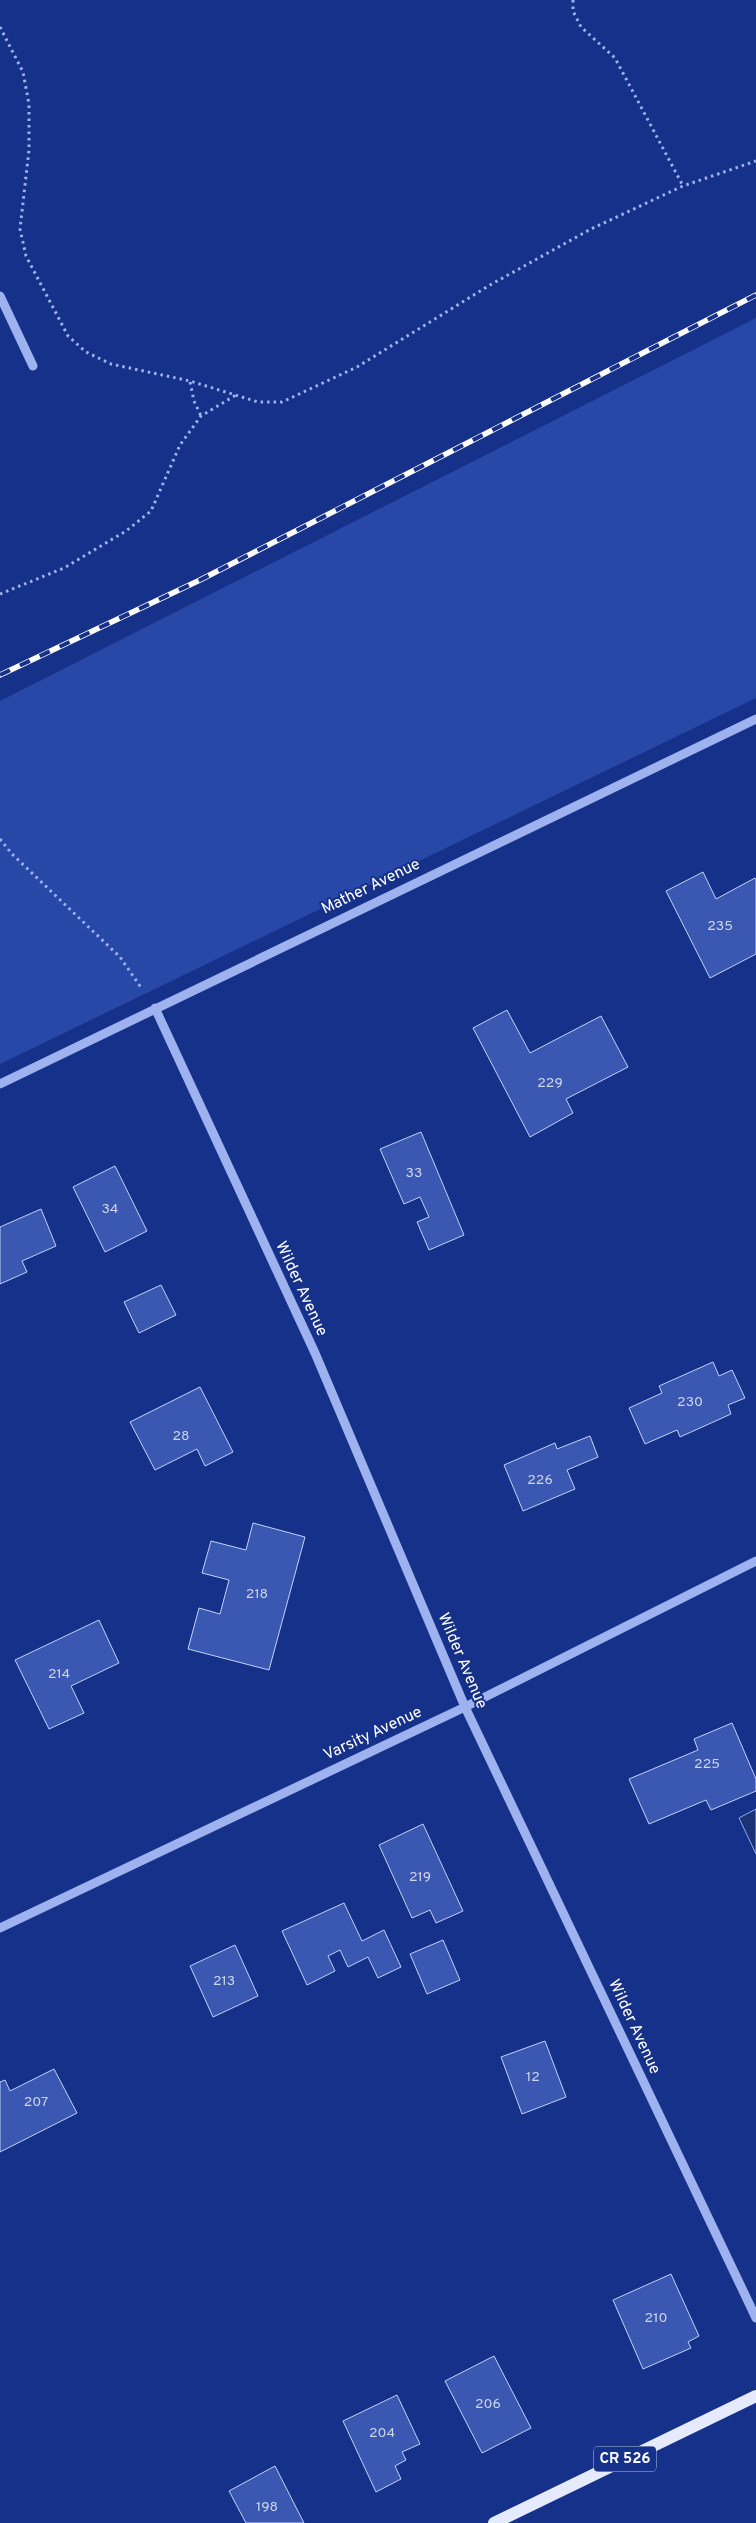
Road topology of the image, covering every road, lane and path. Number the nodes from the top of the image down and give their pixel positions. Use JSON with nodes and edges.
{"nodes":[{"id":1,"x":573,"y":0,"type":"edge"},
{"id":2,"x":0,"y":27,"type":"edge"},
{"id":3,"x":756,"y":161,"type":"edge"},
{"id":4,"x":683,"y":186,"type":"junction"},
{"id":5,"x":0,"y":296,"type":"edge"},
{"id":6,"x":33,"y":366,"type":"dead end"},
{"id":7,"x":190,"y":382,"type":"junction"},
{"id":8,"x":237,"y":395,"type":"junction"},
{"id":9,"x":201,"y":416,"type":"junction"},
{"id":10,"x":0,"y":594,"type":"edge"},
{"id":11,"x":756,"y":719,"type":"edge"},
{"id":12,"x":0,"y":839,"type":"edge"},
{"id":13,"x":155,"y":1008,"type":"junction"},
{"id":14,"x":0,"y":1084,"type":"edge"},
{"id":15,"x":756,"y":1561,"type":"edge"},
{"id":16,"x":465,"y":1707,"type":"junction"},
{"id":17,"x":0,"y":1928,"type":"edge"},
{"id":18,"x":756,"y":2318,"type":"edge"},
{"id":19,"x":756,"y":2396,"type":"edge"},
{"id":20,"x":494,"y":2523,"type":"edge"}],
"edges":[{"from":1,"to":4,"type":"path"},
{"from":2,"to":7,"type":"path"},
{"from":3,"to":4,"type":"path"},
{"from":4,"to":8,"type":"path"},
{"from":5,"to":6,"type":"street"},
{"from":7,"to":8,"type":"path"},
{"from":7,"to":9,"type":"path"},
{"from":8,"to":9,"type":"path"},
{"from":9,"to":10,"type":"path"},
{"from":11,"to":13,"type":"street","name":"Mather Avenue"},
{"from":12,"to":13,"type":"path"},
{"from":13,"to":14,"type":"street","name":"Mather Avenue"},
{"from":13,"to":16,"type":"street","name":"Wilder Avenue"},
{"from":15,"to":16,"type":"street","name":"Varsity Avenue"},
{"from":16,"to":17,"type":"street","name":"Varsity Avenue"},
{"from":16,"to":18,"type":"street","name":"Wilder Avenue"},
{"from":19,"to":20,"type":"main road","number":"CR 526"}]}
